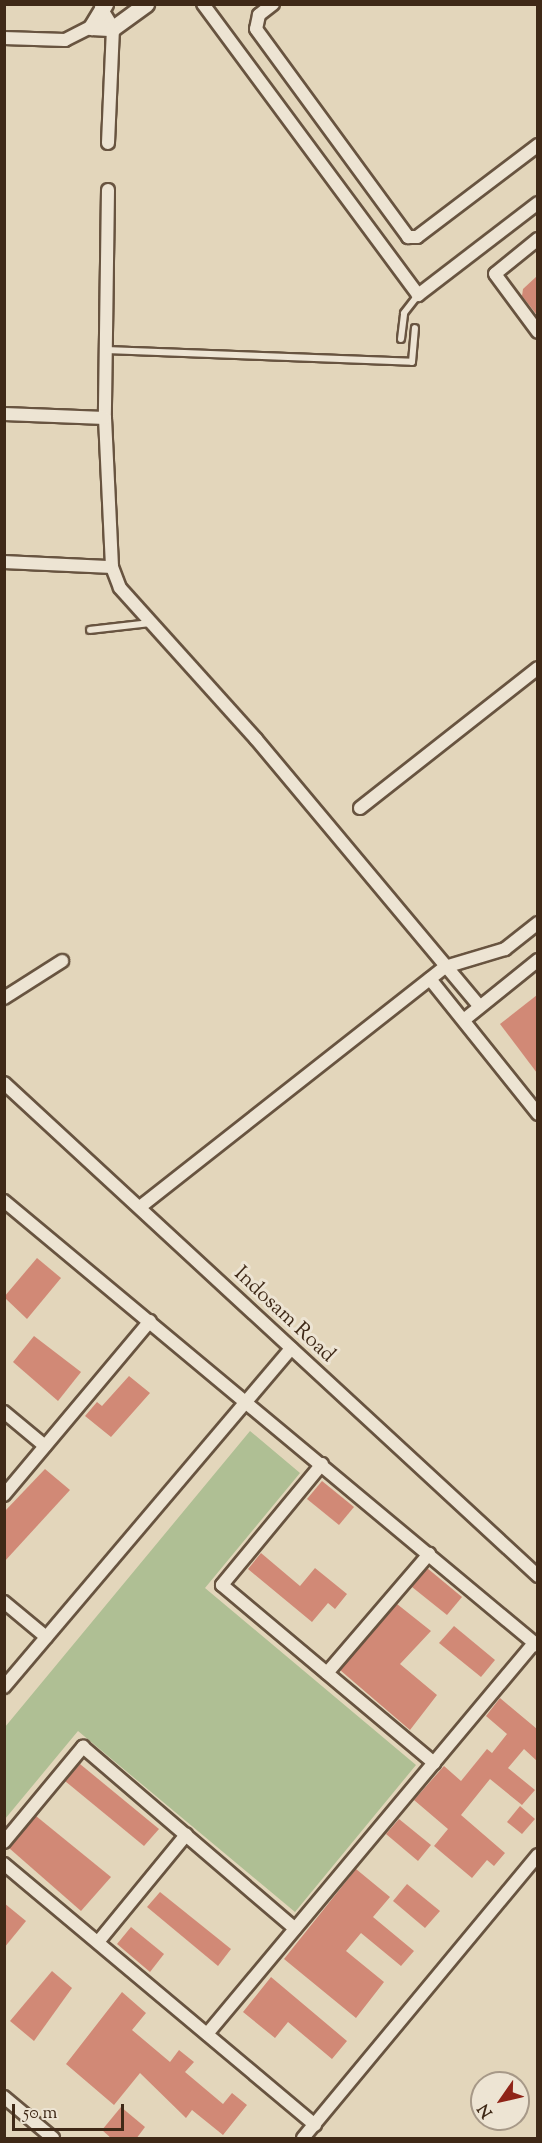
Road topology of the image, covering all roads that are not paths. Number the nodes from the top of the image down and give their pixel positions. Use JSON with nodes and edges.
{"nodes":[{"id":1,"x":146,"y":4,"type":"edge"},
{"id":2,"x":203,"y":4,"type":"edge"},
{"id":3,"x":273,"y":4,"type":"edge"},
{"id":4,"x":103,"y":6,"type":"edge"},
{"id":5,"x":92,"y":27,"type":"junction"},
{"id":6,"x":113,"y":28,"type":"junction"},
{"id":7,"x":4,"y":38,"type":"edge"},
{"id":8,"x":108,"y":143,"type":"dead end"},
{"id":9,"x":537,"y":145,"type":"edge"},
{"id":10,"x":108,"y":190,"type":"dead end"},
{"id":11,"x":537,"y":203,"type":"edge"},
{"id":12,"x":537,"y":239,"type":"edge"},
{"id":13,"x":418,"y":295,"type":"junction"},
{"id":14,"x":415,"y":328,"type":"dead end"},
{"id":15,"x":537,"y":332,"type":"edge"},
{"id":16,"x":401,"y":339,"type":"dead end"},
{"id":17,"x":106,"y":350,"type":"junction"},
{"id":18,"x":4,"y":414,"type":"edge"},
{"id":19,"x":105,"y":418,"type":"junction"},
{"id":20,"x":4,"y":562,"type":"edge"},
{"id":21,"x":112,"y":567,"type":"junction"},
{"id":22,"x":150,"y":623,"type":"junction"},
{"id":23,"x":90,"y":630,"type":"dead end"},
{"id":24,"x":537,"y":668,"type":"edge"},
{"id":25,"x":360,"y":808,"type":"dead end"},
{"id":26,"x":537,"y":923,"type":"edge"},
{"id":27,"x":62,"y":961,"type":"dead end"},
{"id":28,"x":536,"y":963,"type":"edge"},
{"id":29,"x":445,"y":968,"type":"junction"},
{"id":30,"x":430,"y":979,"type":"junction"},
{"id":31,"x":4,"y":998,"type":"edge"},
{"id":32,"x":479,"y":1006,"type":"junction"},
{"id":33,"x":465,"y":1019,"type":"junction"},
{"id":34,"x":4,"y":1083,"type":"edge"},
{"id":35,"x":537,"y":1114,"type":"edge"},
{"id":36,"x":4,"y":1201,"type":"edge"},
{"id":37,"x":140,"y":1207,"type":"junction"},
{"id":38,"x":150,"y":1321,"type":"junction"},
{"id":39,"x":291,"y":1348,"type":"junction"},
{"id":40,"x":245,"y":1399,"type":"junction"},
{"id":41,"x":4,"y":1412,"type":"edge"},
{"id":42,"x":45,"y":1446,"type":"junction"},
{"id":43,"x":322,"y":1464,"type":"junction"},
{"id":44,"x":4,"y":1495,"type":"edge"},
{"id":45,"x":429,"y":1554,"type":"junction"},
{"id":46,"x":537,"y":1576,"type":"edge"},
{"id":47,"x":4,"y":1602,"type":"edge"},
{"id":48,"x":46,"y":1637,"type":"junction"},
{"id":49,"x":536,"y":1645,"type":"edge"},
{"id":50,"x":327,"y":1673,"type":"junction"},
{"id":51,"x":4,"y":1687,"type":"edge"},
{"id":52,"x":434,"y":1763,"type":"junction"},
{"id":53,"x":186,"y":1835,"type":"junction"},
{"id":54,"x":4,"y":1842,"type":"edge"},
{"id":55,"x":537,"y":1855,"type":"edge"},
{"id":56,"x":4,"y":1864,"type":"edge"},
{"id":57,"x":295,"y":1929,"type":"junction"},
{"id":58,"x":98,"y":1942,"type":"junction"},
{"id":59,"x":207,"y":2034,"type":"junction"},
{"id":60,"x":4,"y":2097,"type":"edge"},
{"id":61,"x":315,"y":2125,"type":"junction"},
{"id":62,"x":53,"y":2139,"type":"edge"},
{"id":63,"x":303,"y":2139,"type":"edge"}],
"edges":[{"from":1,"to":6,"type":"street"},
{"from":2,"to":13,"type":"street"},
{"from":3,"to":9,"type":"street"},
{"from":4,"to":5,"type":"street"},
{"from":4,"to":6,"type":"street"},
{"from":5,"to":6,"type":"street"},
{"from":5,"to":7,"type":"street"},
{"from":6,"to":8,"type":"street"},
{"from":10,"to":17,"type":"street"},
{"from":11,"to":13,"type":"street"},
{"from":12,"to":15,"type":"street"},
{"from":13,"to":16,"type":"lane"},
{"from":14,"to":17,"type":"lane"},
{"from":17,"to":19,"type":"street"},
{"from":18,"to":19,"type":"street"},
{"from":19,"to":21,"type":"street"},
{"from":20,"to":21,"type":"street"},
{"from":21,"to":22,"type":"street"},
{"from":22,"to":23,"type":"lane"},
{"from":22,"to":29,"type":"street"},
{"from":24,"to":25,"type":"street"},
{"from":26,"to":29,"type":"street"},
{"from":27,"to":31,"type":"street"},
{"from":28,"to":32,"type":"street"},
{"from":29,"to":30,"type":"street"},
{"from":29,"to":32,"type":"street"},
{"from":30,"to":33,"type":"street"},
{"from":30,"to":37,"type":"street"},
{"from":32,"to":33,"type":"street"},
{"from":33,"to":35,"type":"street"},
{"from":34,"to":37,"type":"street","name":"Indosam Road"},
{"from":36,"to":38,"type":"street"},
{"from":37,"to":39,"type":"street","name":"Indosam Road"},
{"from":38,"to":40,"type":"street"},
{"from":38,"to":42,"type":"street"},
{"from":39,"to":40,"type":"street"},
{"from":39,"to":46,"type":"street","name":"Indosam Road"},
{"from":40,"to":43,"type":"street"},
{"from":40,"to":48,"type":"street"},
{"from":41,"to":42,"type":"street"},
{"from":42,"to":44,"type":"street"},
{"from":43,"to":45,"type":"street"},
{"from":43,"to":50,"type":"street"},
{"from":45,"to":49,"type":"street"},
{"from":45,"to":50,"type":"street"},
{"from":47,"to":48,"type":"street"},
{"from":48,"to":51,"type":"street"},
{"from":49,"to":52,"type":"street"},
{"from":50,"to":52,"type":"street"},
{"from":52,"to":57,"type":"street"},
{"from":53,"to":54,"type":"street"},
{"from":53,"to":57,"type":"street"},
{"from":53,"to":58,"type":"street"},
{"from":55,"to":61,"type":"street"},
{"from":56,"to":58,"type":"street"},
{"from":57,"to":59,"type":"street"},
{"from":58,"to":59,"type":"street"},
{"from":59,"to":61,"type":"street"},
{"from":60,"to":62,"type":"street"},
{"from":61,"to":63,"type":"street"}]}
